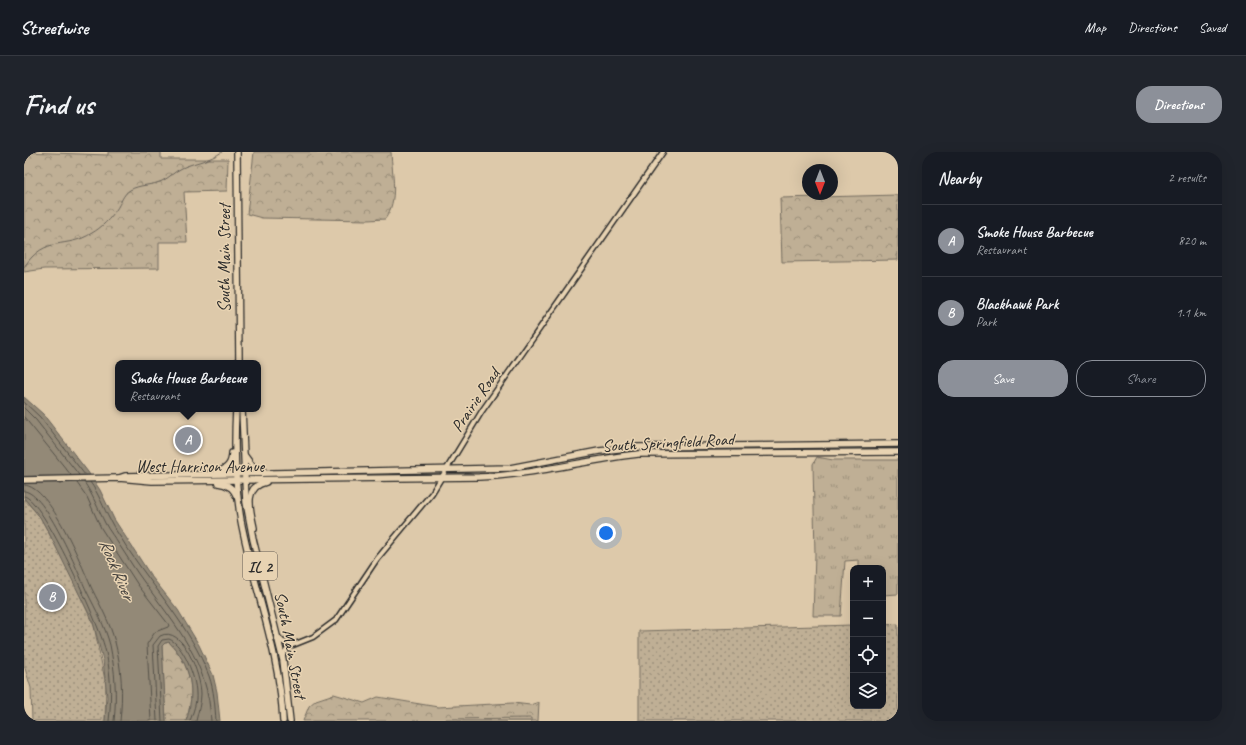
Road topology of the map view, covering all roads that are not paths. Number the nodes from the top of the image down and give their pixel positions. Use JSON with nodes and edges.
{"nodes":[{"id":1,"x":238,"y":152,"type":"edge"},
{"id":2,"x":663,"y":152,"type":"edge"},
{"id":3,"x":239,"y":360,"type":"edge"},
{"id":4,"x":235,"y":412,"type":"edge"},
{"id":5,"x":236,"y":412,"type":"edge"},
{"id":6,"x":242,"y":412,"type":"edge"},
{"id":7,"x":898,"y":444,"type":"edge"},
{"id":8,"x":244,"y":447,"type":"junction"},
{"id":9,"x":898,"y":452,"type":"edge"},
{"id":10,"x":445,"y":470,"type":"junction"},
{"id":11,"x":326,"y":472,"type":"junction"},
{"id":12,"x":236,"y":473,"type":"junction"},
{"id":13,"x":244,"y":473,"type":"junction"},
{"id":14,"x":205,"y":474,"type":"junction"},
{"id":15,"x":441,"y":477,"type":"junction"},
{"id":16,"x":119,"y":478,"type":"junction"},
{"id":17,"x":24,"y":480,"type":"edge"},
{"id":18,"x":236,"y":480,"type":"junction"},
{"id":19,"x":244,"y":480,"type":"junction"},
{"id":20,"x":282,"y":480,"type":"junction"},
{"id":21,"x":167,"y":481,"type":"junction"},
{"id":22,"x":238,"y":502,"type":"junction"},
{"id":23,"x":256,"y":551,"type":"junction"},
{"id":24,"x":278,"y":637,"type":"junction"},
{"id":25,"x":293,"y":644,"type":"junction"},
{"id":26,"x":282,"y":656,"type":"junction"},
{"id":27,"x":283,"y":721,"type":"edge"},
{"id":28,"x":290,"y":721,"type":"edge"}],
"edges":[{"from":1,"to":3,"type":"main road","name":"South Main Street"},
{"from":2,"to":10,"type":"street","name":"Prairie Road"},
{"from":4,"to":14,"type":"main road"},
{"from":5,"to":12,"type":"main road","name":"South Main Street","number":"IL 2"},
{"from":6,"to":8,"type":"main road","name":"South Main Street","number":"IL 2"},
{"from":7,"to":10,"type":"main road","name":"South Springfield Road"},
{"from":8,"to":11,"type":"main road"},
{"from":8,"to":13,"type":"main road","name":"South Main Street","number":"IL 2"},
{"from":9,"to":15,"type":"main road","name":"South Springfield Road"},
{"from":10,"to":11,"type":"main road","name":"West Harrison Avenue"},
{"from":10,"to":15,"type":"street","name":"Prairie Road"},
{"from":11,"to":13,"type":"main road","name":"West Harrison Avenue"},
{"from":12,"to":13,"type":"main road","name":"West Harrison Avenue"},
{"from":12,"to":14,"type":"main road","name":"West Harrison Avenue"},
{"from":12,"to":18,"type":"main road","name":"South Main Street","number":"IL 2"},
{"from":13,"to":19,"type":"main road","name":"South Main Street","number":"IL 2"},
{"from":14,"to":16,"type":"main road","name":"West Harrison Avenue"},
{"from":15,"to":20,"type":"main road","name":"West Harrison Avenue"},
{"from":15,"to":25,"type":"street","name":"Prairie Road"},
{"from":16,"to":17,"type":"main road"},
{"from":16,"to":21,"type":"main road","name":"West Harrison Avenue"},
{"from":18,"to":19,"type":"main road","name":"West Harrison Avenue"},
{"from":18,"to":21,"type":"main road","name":"West Harrison Avenue"},
{"from":18,"to":22,"type":"main road","name":"South Main Street","number":"IL 2"},
{"from":19,"to":20,"type":"main road","name":"West Harrison Avenue"},
{"from":19,"to":23,"type":"main road","name":"South Main Street","number":"IL 2"},
{"from":20,"to":23,"type":"main road"},
{"from":21,"to":22,"type":"main road"},
{"from":22,"to":27,"type":"main road","name":"South Main Street","number":"IL 2"},
{"from":23,"to":24,"type":"main road","name":"South Main Street","number":"IL 2"},
{"from":24,"to":25,"type":"street"},
{"from":24,"to":26,"type":"main road","name":"South Main Street","number":"IL 2"},
{"from":25,"to":26,"type":"street","name":"Prairie Road"},
{"from":26,"to":28,"type":"main road","name":"South Main Street","number":"IL 2"}]}
